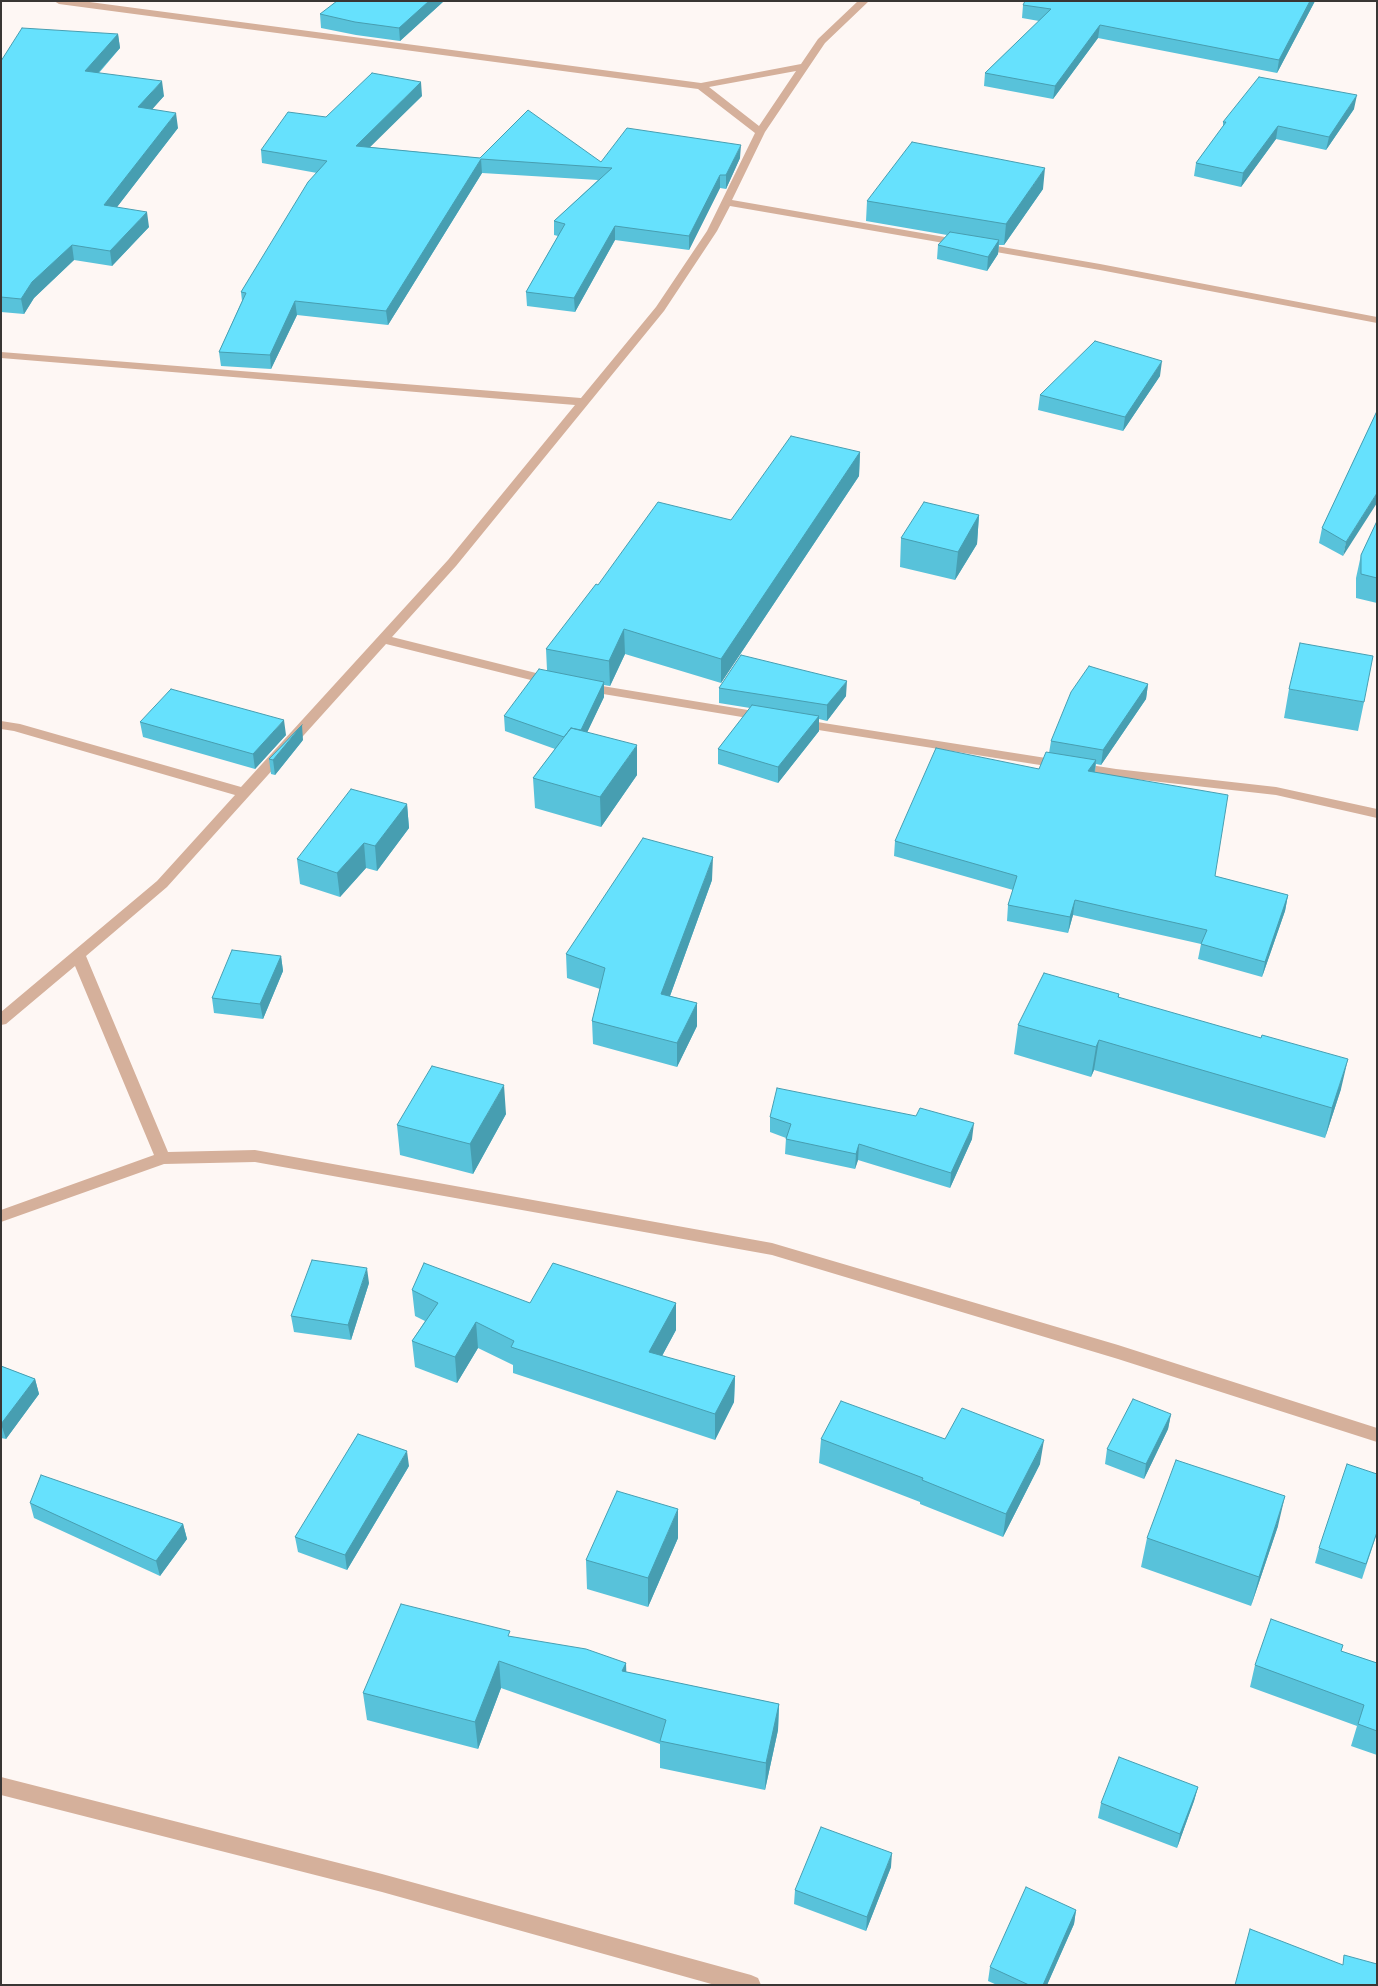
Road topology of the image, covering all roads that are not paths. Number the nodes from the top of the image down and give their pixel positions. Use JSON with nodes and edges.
{"nodes":[{"id":1,"x":59,"y":1,"type":"edge"},
{"id":2,"x":864,"y":1,"type":"edge"},
{"id":3,"x":805,"y":66,"type":"junction"},
{"id":4,"x":701,"y":86,"type":"junction"},
{"id":5,"x":760,"y":132,"type":"junction"},
{"id":6,"x":726,"y":202,"type":"junction"},
{"id":7,"x":1377,"y":320,"type":"edge"},
{"id":8,"x":1,"y":355,"type":"edge"},
{"id":9,"x":584,"y":402,"type":"junction"},
{"id":10,"x":383,"y":640,"type":"junction"},
{"id":11,"x":1,"y":725,"type":"edge"},
{"id":12,"x":244,"y":792,"type":"junction"},
{"id":13,"x":1377,"y":814,"type":"edge"},
{"id":14,"x":78,"y":955,"type":"junction"},
{"id":15,"x":1,"y":1020,"type":"edge"},
{"id":16,"x":163,"y":1158,"type":"junction"},
{"id":17,"x":1,"y":1216,"type":"edge"},
{"id":18,"x":1377,"y":1435,"type":"edge"},
{"id":19,"x":1,"y":1786,"type":"edge"},
{"id":20,"x":751,"y":1985,"type":"edge"}],
"edges":[{"from":1,"to":4,"type":"street"},
{"from":2,"to":3,"type":"street"},
{"from":3,"to":4,"type":"street"},
{"from":3,"to":5,"type":"street"},
{"from":4,"to":5,"type":"street"},
{"from":5,"to":6,"type":"street"},
{"from":6,"to":7,"type":"street"},
{"from":6,"to":9,"type":"street"},
{"from":8,"to":9,"type":"street"},
{"from":9,"to":10,"type":"street"},
{"from":10,"to":12,"type":"street"},
{"from":10,"to":13,"type":"street"},
{"from":11,"to":12,"type":"street"},
{"from":12,"to":14,"type":"street"},
{"from":14,"to":15,"type":"street"},
{"from":14,"to":16,"type":"street"},
{"from":16,"to":17,"type":"street"},
{"from":16,"to":18,"type":"street"},
{"from":19,"to":20,"type":"street"}]}
